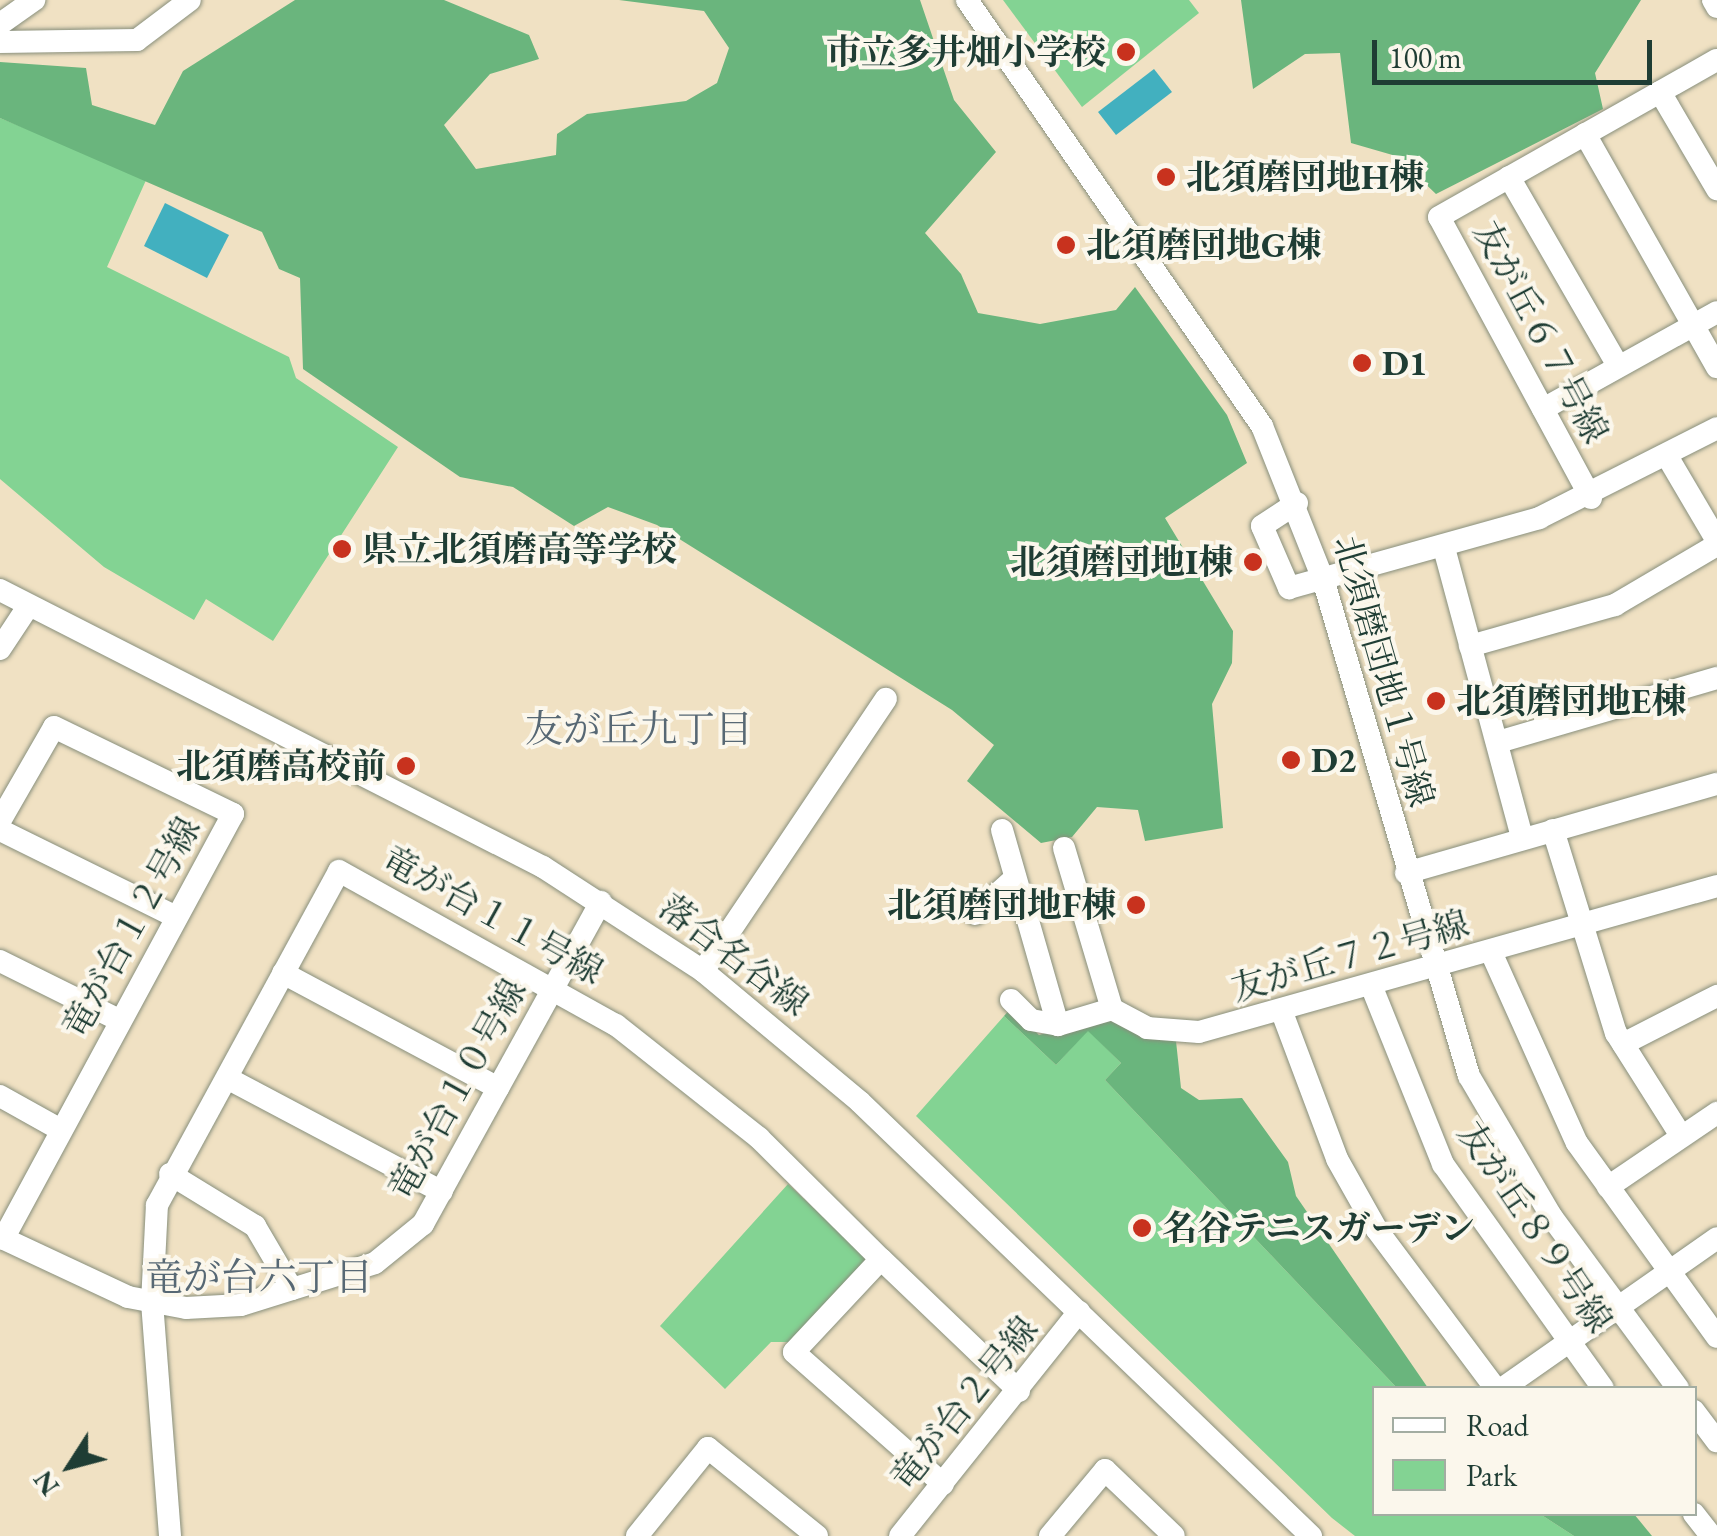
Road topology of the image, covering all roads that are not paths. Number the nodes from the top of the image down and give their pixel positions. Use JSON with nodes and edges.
{"nodes":[{"id":1,"x":34,"y":0,"type":"edge"},
{"id":2,"x":190,"y":0,"type":"edge"},
{"id":3,"x":967,"y":0,"type":"edge"},
{"id":4,"x":1713,"y":0,"type":"edge"},
{"id":5,"x":1717,"y":7,"type":"edge"},
{"id":6,"x":162,"y":8,"type":"edge"},
{"id":7,"x":0,"y":24,"type":"edge"},
{"id":8,"x":0,"y":42,"type":"edge"},
{"id":9,"x":1717,"y":60,"type":"edge"},
{"id":10,"x":1660,"y":92,"type":"junction"},
{"id":11,"x":1585,"y":134,"type":"junction"},
{"id":12,"x":1508,"y":177,"type":"junction"},
{"id":13,"x":1717,"y":189,"type":"edge"},
{"id":14,"x":1717,"y":312,"type":"edge"},
{"id":15,"x":1694,"y":326,"type":"junction"},
{"id":16,"x":1618,"y":366,"type":"junction"},
{"id":17,"x":1717,"y":367,"type":"edge"},
{"id":18,"x":1543,"y":409,"type":"junction"},
{"id":19,"x":1717,"y":428,"type":"edge"},
{"id":20,"x":1666,"y":456,"type":"junction"},
{"id":21,"x":1590,"y":498,"type":"junction"},
{"id":22,"x":1297,"y":503,"type":"junction"},
{"id":23,"x":1717,"y":543,"type":"edge"},
{"id":24,"x":1444,"y":548,"type":"junction"},
{"id":25,"x":1323,"y":578,"type":"junction"},
{"id":26,"x":0,"y":590,"type":"edge"},
{"id":27,"x":27,"y":608,"type":"junction"},
{"id":28,"x":1470,"y":646,"type":"junction"},
{"id":29,"x":0,"y":649,"type":"edge"},
{"id":30,"x":1717,"y":678,"type":"edge"},
{"id":31,"x":886,"y":699,"type":"dead end"},
{"id":32,"x":1498,"y":742,"type":"junction"},
{"id":33,"x":1717,"y":784,"type":"edge"},
{"id":34,"x":0,"y":821,"type":"edge"},
{"id":35,"x":0,"y":830,"type":"edge"},
{"id":36,"x":1002,"y":830,"type":"dead end"},
{"id":37,"x":1553,"y":830,"type":"junction"},
{"id":38,"x":1522,"y":838,"type":"junction"},
{"id":39,"x":1064,"y":848,"type":"dead end"},
{"id":40,"x":1406,"y":873,"type":"junction"},
{"id":41,"x":1016,"y":878,"type":"junction"},
{"id":42,"x":1717,"y":886,"type":"edge"},
{"id":43,"x":601,"y":902,"type":"junction"},
{"id":44,"x":975,"y":914,"type":"dead end"},
{"id":45,"x":174,"y":916,"type":"junction"},
{"id":46,"x":1580,"y":926,"type":"junction"},
{"id":47,"x":1492,"y":952,"type":"junction"},
{"id":48,"x":0,"y":961,"type":"edge"},
{"id":49,"x":1433,"y":968,"type":"junction"},
{"id":50,"x":703,"y":971,"type":"junction"},
{"id":51,"x":283,"y":973,"type":"junction"},
{"id":52,"x":554,"y":985,"type":"junction"},
{"id":53,"x":1372,"y":990,"type":"junction"},
{"id":54,"x":1717,"y":996,"type":"edge"},
{"id":55,"x":1011,"y":1000,"type":"dead end"},
{"id":56,"x":1112,"y":1009,"type":"junction"},
{"id":57,"x":1283,"y":1015,"type":"junction"},
{"id":58,"x":119,"y":1020,"type":"junction"},
{"id":59,"x":1058,"y":1026,"type":"junction"},
{"id":60,"x":1623,"y":1044,"type":"junction"},
{"id":61,"x":227,"y":1078,"type":"junction"},
{"id":62,"x":498,"y":1088,"type":"junction"},
{"id":63,"x":0,"y":1096,"type":"edge"},
{"id":64,"x":1717,"y":1112,"type":"edge"},
{"id":65,"x":61,"y":1130,"type":"junction"},
{"id":66,"x":1681,"y":1136,"type":"junction"},
{"id":67,"x":170,"y":1174,"type":"junction"},
{"id":68,"x":1608,"y":1187,"type":"junction"},
{"id":69,"x":442,"y":1192,"type":"junction"},
{"id":70,"x":2,"y":1238,"type":"edge"},
{"id":71,"x":1717,"y":1238,"type":"edge"},
{"id":72,"x":881,"y":1258,"type":"junction"},
{"id":73,"x":1667,"y":1271,"type":"junction"},
{"id":74,"x":292,"y":1289,"type":"junction"},
{"id":75,"x":152,"y":1303,"type":"junction"},
{"id":76,"x":1616,"y":1305,"type":"junction"},
{"id":77,"x":1079,"y":1312,"type":"junction"},
{"id":78,"x":1717,"y":1337,"type":"edge"},
{"id":79,"x":1568,"y":1341,"type":"junction"},
{"id":80,"x":1493,"y":1386,"type":"edge"},
{"id":81,"x":1506,"y":1386,"type":"edge"},
{"id":82,"x":1602,"y":1386,"type":"edge"},
{"id":83,"x":1677,"y":1386,"type":"edge"},
{"id":84,"x":1019,"y":1391,"type":"junction"},
{"id":85,"x":1697,"y":1415,"type":"edge"},
{"id":86,"x":1717,"y":1441,"type":"edge"},
{"id":87,"x":943,"y":1484,"type":"junction"},
{"id":88,"x":1696,"y":1516,"type":"edge"},
{"id":89,"x":170,"y":1536,"type":"edge"},
{"id":90,"x":637,"y":1536,"type":"edge"},
{"id":91,"x":817,"y":1536,"type":"edge"},
{"id":92,"x":900,"y":1536,"type":"edge"},
{"id":93,"x":1050,"y":1536,"type":"edge"},
{"id":94,"x":1174,"y":1536,"type":"edge"},
{"id":95,"x":1311,"y":1536,"type":"edge"},
{"id":96,"x":1711,"y":1536,"type":"edge"}],
"edges":[{"from":1,"to":7,"type":"street"},
{"from":2,"to":6,"type":"street"},
{"from":3,"to":22,"type":"street","name":"北須磨団地１号線"},
{"from":4,"to":5,"type":"street"},
{"from":6,"to":8,"type":"street"},
{"from":9,"to":10,"type":"street","name":"友が丘６７号線"},
{"from":10,"to":11,"type":"street","name":"友が丘６７号線"},
{"from":10,"to":13,"type":"street"},
{"from":11,"to":12,"type":"street","name":"友が丘６７号線"},
{"from":11,"to":15,"type":"street"},
{"from":12,"to":16,"type":"street"},
{"from":12,"to":18,"type":"street","name":"友が丘６７号線"},
{"from":14,"to":15,"type":"street"},
{"from":15,"to":16,"type":"street"},
{"from":15,"to":17,"type":"street"},
{"from":16,"to":18,"type":"street"},
{"from":18,"to":21,"type":"street","name":"友が丘６７号線"},
{"from":19,"to":20,"type":"street"},
{"from":20,"to":21,"type":"street"},
{"from":20,"to":23,"type":"street"},
{"from":21,"to":24,"type":"street"},
{"from":22,"to":25,"type":"street","name":"北須磨団地１号線"},
{"from":22,"to":25,"type":"street"},
{"from":23,"to":28,"type":"street"},
{"from":24,"to":25,"type":"street"},
{"from":24,"to":28,"type":"street"},
{"from":25,"to":40,"type":"street","name":"北須磨団地１号線"},
{"from":26,"to":27,"type":"street","name":"落合名谷線"},
{"from":27,"to":29,"type":"street"},
{"from":27,"to":43,"type":"street","name":"落合名谷線"},
{"from":28,"to":32,"type":"street"},
{"from":30,"to":32,"type":"street"},
{"from":31,"to":50,"type":"street"},
{"from":32,"to":38,"type":"street"},
{"from":33,"to":37,"type":"street"},
{"from":34,"to":45,"type":"street","name":"竜が台１２号線"},
{"from":35,"to":45,"type":"street"},
{"from":36,"to":41,"type":"street"},
{"from":37,"to":38,"type":"street"},
{"from":37,"to":46,"type":"street"},
{"from":38,"to":40,"type":"street"},
{"from":39,"to":56,"type":"street"},
{"from":40,"to":49,"type":"street","name":"北須磨団地１号線"},
{"from":41,"to":44,"type":"street"},
{"from":41,"to":59,"type":"street"},
{"from":42,"to":46,"type":"street","name":"友が丘７２号線"},
{"from":43,"to":50,"type":"street","name":"落合名谷線"},
{"from":43,"to":52,"type":"street","name":"竜が台１０号線"},
{"from":45,"to":58,"type":"street","name":"竜が台１２号線"},
{"from":46,"to":47,"type":"street","name":"友が丘７２号線"},
{"from":46,"to":60,"type":"street"},
{"from":47,"to":49,"type":"street","name":"友が丘７２号線"},
{"from":47,"to":68,"type":"street"},
{"from":48,"to":58,"type":"street"},
{"from":49,"to":53,"type":"street","name":"友が丘７２号線"},
{"from":49,"to":76,"type":"street","name":"北須磨団地１号線"},
{"from":50,"to":77,"type":"street","name":"落合名谷線"},
{"from":51,"to":52,"type":"street","name":"竜が台１１号線"},
{"from":51,"to":61,"type":"street","name":"竜が台１１号線"},
{"from":51,"to":62,"type":"street"},
{"from":52,"to":62,"type":"street","name":"竜が台１０号線"},
{"from":52,"to":72,"type":"street","name":"竜が台１１号線"},
{"from":53,"to":57,"type":"street","name":"友が丘７２号線"},
{"from":53,"to":79,"type":"street","name":"友が丘８９号線"},
{"from":54,"to":60,"type":"street"},
{"from":55,"to":59,"type":"street"},
{"from":56,"to":57,"type":"street","name":"友が丘７２号線"},
{"from":56,"to":59,"type":"street"},
{"from":57,"to":80,"type":"street"},
{"from":58,"to":65,"type":"street","name":"竜が台１２号線"},
{"from":60,"to":66,"type":"street"},
{"from":61,"to":67,"type":"street","name":"竜が台１１号線"},
{"from":61,"to":69,"type":"street"},
{"from":62,"to":69,"type":"street","name":"竜が台１０号線"},
{"from":63,"to":65,"type":"street"},
{"from":64,"to":66,"type":"street"},
{"from":65,"to":70,"type":"street","name":"竜が台１２号線"},
{"from":66,"to":68,"type":"street"},
{"from":67,"to":74,"type":"street"},
{"from":67,"to":75,"type":"street","name":"竜が台１１号線"},
{"from":68,"to":73,"type":"street"},
{"from":69,"to":74,"type":"street","name":"竜が台１０号線"},
{"from":70,"to":75,"type":"street","name":"竜が台１０号線"},
{"from":71,"to":73,"type":"street"},
{"from":72,"to":84,"type":"street","name":"竜が台１１号線"},
{"from":72,"to":87,"type":"street"},
{"from":73,"to":76,"type":"street"},
{"from":73,"to":78,"type":"street"},
{"from":74,"to":75,"type":"street","name":"竜が台１０号線"},
{"from":75,"to":89,"type":"street","name":"竜が台１１号線"},
{"from":76,"to":79,"type":"street"},
{"from":76,"to":83,"type":"street","name":"北須磨団地１号線"},
{"from":77,"to":84,"type":"street","name":"竜が台２号線"},
{"from":77,"to":95,"type":"street","name":"落合名谷線"},
{"from":79,"to":81,"type":"street"},
{"from":79,"to":82,"type":"street","name":"友が丘８９号線"},
{"from":84,"to":87,"type":"street","name":"竜が台２号線"},
{"from":85,"to":86,"type":"street"},
{"from":87,"to":92,"type":"street","name":"竜が台２号線"},
{"from":88,"to":96,"type":"street"},
{"from":90,"to":91,"type":"street"},
{"from":93,"to":94,"type":"street"}]}
